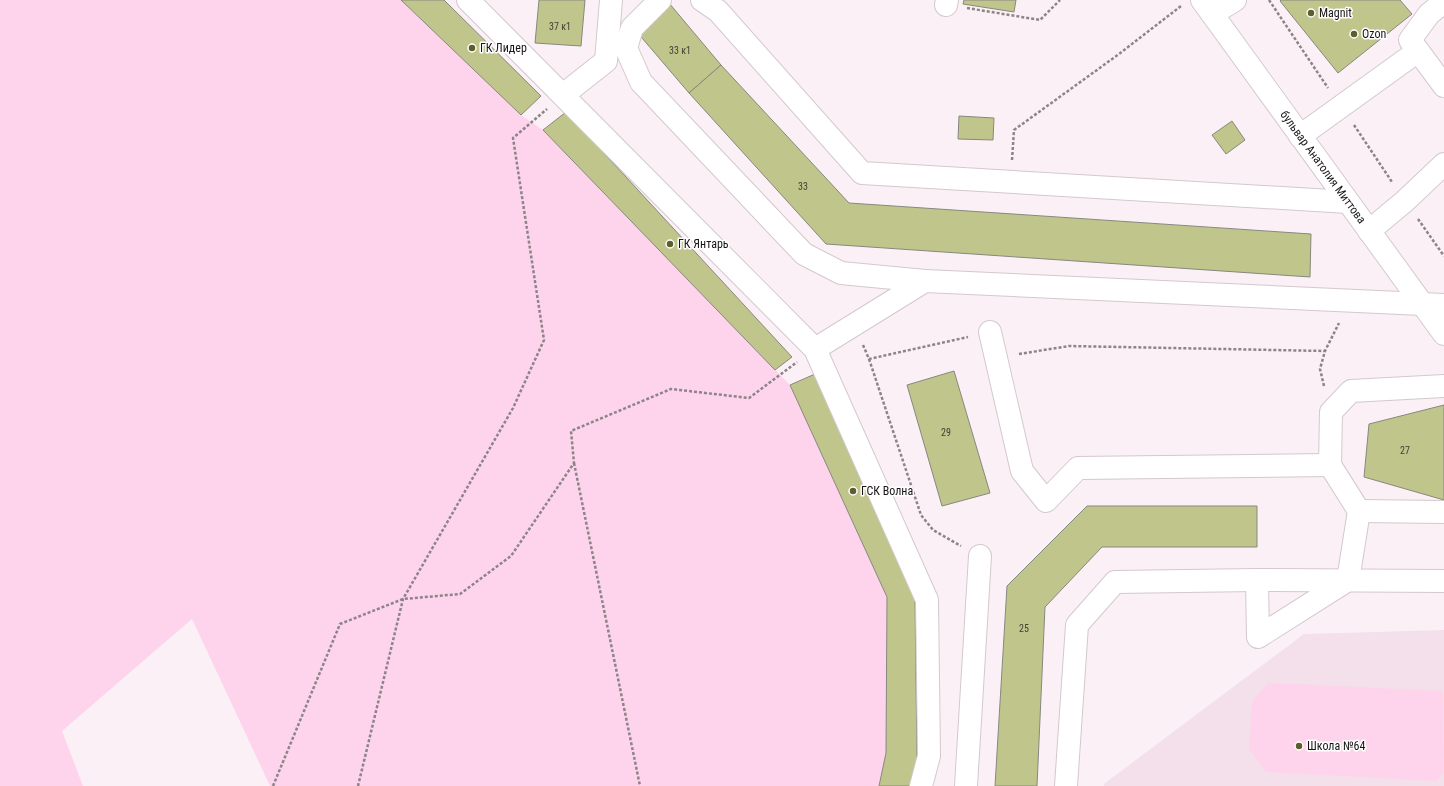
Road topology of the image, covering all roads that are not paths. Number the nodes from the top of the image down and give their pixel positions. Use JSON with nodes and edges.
{"nodes":[{"id":1,"x":468,"y":0,"type":"edge"},
{"id":2,"x":611,"y":0,"type":"edge"},
{"id":3,"x":660,"y":0,"type":"edge"},
{"id":4,"x":702,"y":0,"type":"edge"},
{"id":5,"x":1235,"y":0,"type":"edge"},
{"id":6,"x":1430,"y":5,"type":"edge"},
{"id":7,"x":1199,"y":6,"type":"edge"},
{"id":8,"x":1418,"y":51,"type":"junction"},
{"id":9,"x":1444,"y":86,"type":"edge"},
{"id":10,"x":563,"y":95,"type":"junction"},
{"id":11,"x":1300,"y":136,"type":"junction"},
{"id":12,"x":1444,"y":164,"type":"edge"},
{"id":13,"x":1348,"y":202,"type":"junction"},
{"id":14,"x":1370,"y":232,"type":"junction"},
{"id":15,"x":925,"y":281,"type":"junction"},
{"id":16,"x":1422,"y":305,"type":"junction"},
{"id":17,"x":1444,"y":306,"type":"edge"},
{"id":18,"x":990,"y":332,"type":"road end"},
{"id":19,"x":1444,"y":334,"type":"edge"},
{"id":20,"x":815,"y":349,"type":"junction"},
{"id":21,"x":1444,"y":386,"type":"edge"},
{"id":22,"x":1330,"y":465,"type":"junction"},
{"id":23,"x":1359,"y":511,"type":"junction"},
{"id":24,"x":1444,"y":512,"type":"edge"},
{"id":25,"x":980,"y":556,"type":"road end"},
{"id":26,"x":1257,"y":580,"type":"junction"},
{"id":27,"x":1348,"y":580,"type":"junction"},
{"id":28,"x":1444,"y":581,"type":"edge"},
{"id":29,"x":921,"y":786,"type":"edge"},
{"id":30,"x":966,"y":786,"type":"edge"},
{"id":31,"x":1066,"y":786,"type":"edge"}],
"edges":[{"from":1,"to":10,"type":"street"},
{"from":2,"to":10,"type":"street"},
{"from":3,"to":15,"type":"street"},
{"from":4,"to":13,"type":"street"},
{"from":5,"to":7,"type":"street"},
{"from":6,"to":8,"type":"street"},
{"from":7,"to":11,"type":"street","name":"бульвар Анатолия Миттова"},
{"from":8,"to":9,"type":"street"},
{"from":8,"to":11,"type":"street"},
{"from":10,"to":20,"type":"street"},
{"from":11,"to":13,"type":"street","name":"бульвар Анатолия Миттова"},
{"from":12,"to":14,"type":"street"},
{"from":13,"to":14,"type":"street","name":"бульвар Анатолия Миттова"},
{"from":14,"to":16,"type":"street","name":"бульвар Анатолия Миттова"},
{"from":15,"to":16,"type":"street"},
{"from":15,"to":20,"type":"street"},
{"from":16,"to":17,"type":"street"},
{"from":16,"to":19,"type":"street","name":"бульвар Анатолия Миттова"},
{"from":18,"to":22,"type":"street"},
{"from":20,"to":29,"type":"street"},
{"from":21,"to":22,"type":"street"},
{"from":22,"to":23,"type":"street"},
{"from":23,"to":24,"type":"street"},
{"from":23,"to":27,"type":"street"},
{"from":25,"to":30,"type":"street"},
{"from":26,"to":27,"type":"street"},
{"from":26,"to":27,"type":"street"},
{"from":26,"to":31,"type":"street"},
{"from":27,"to":28,"type":"street"}]}
